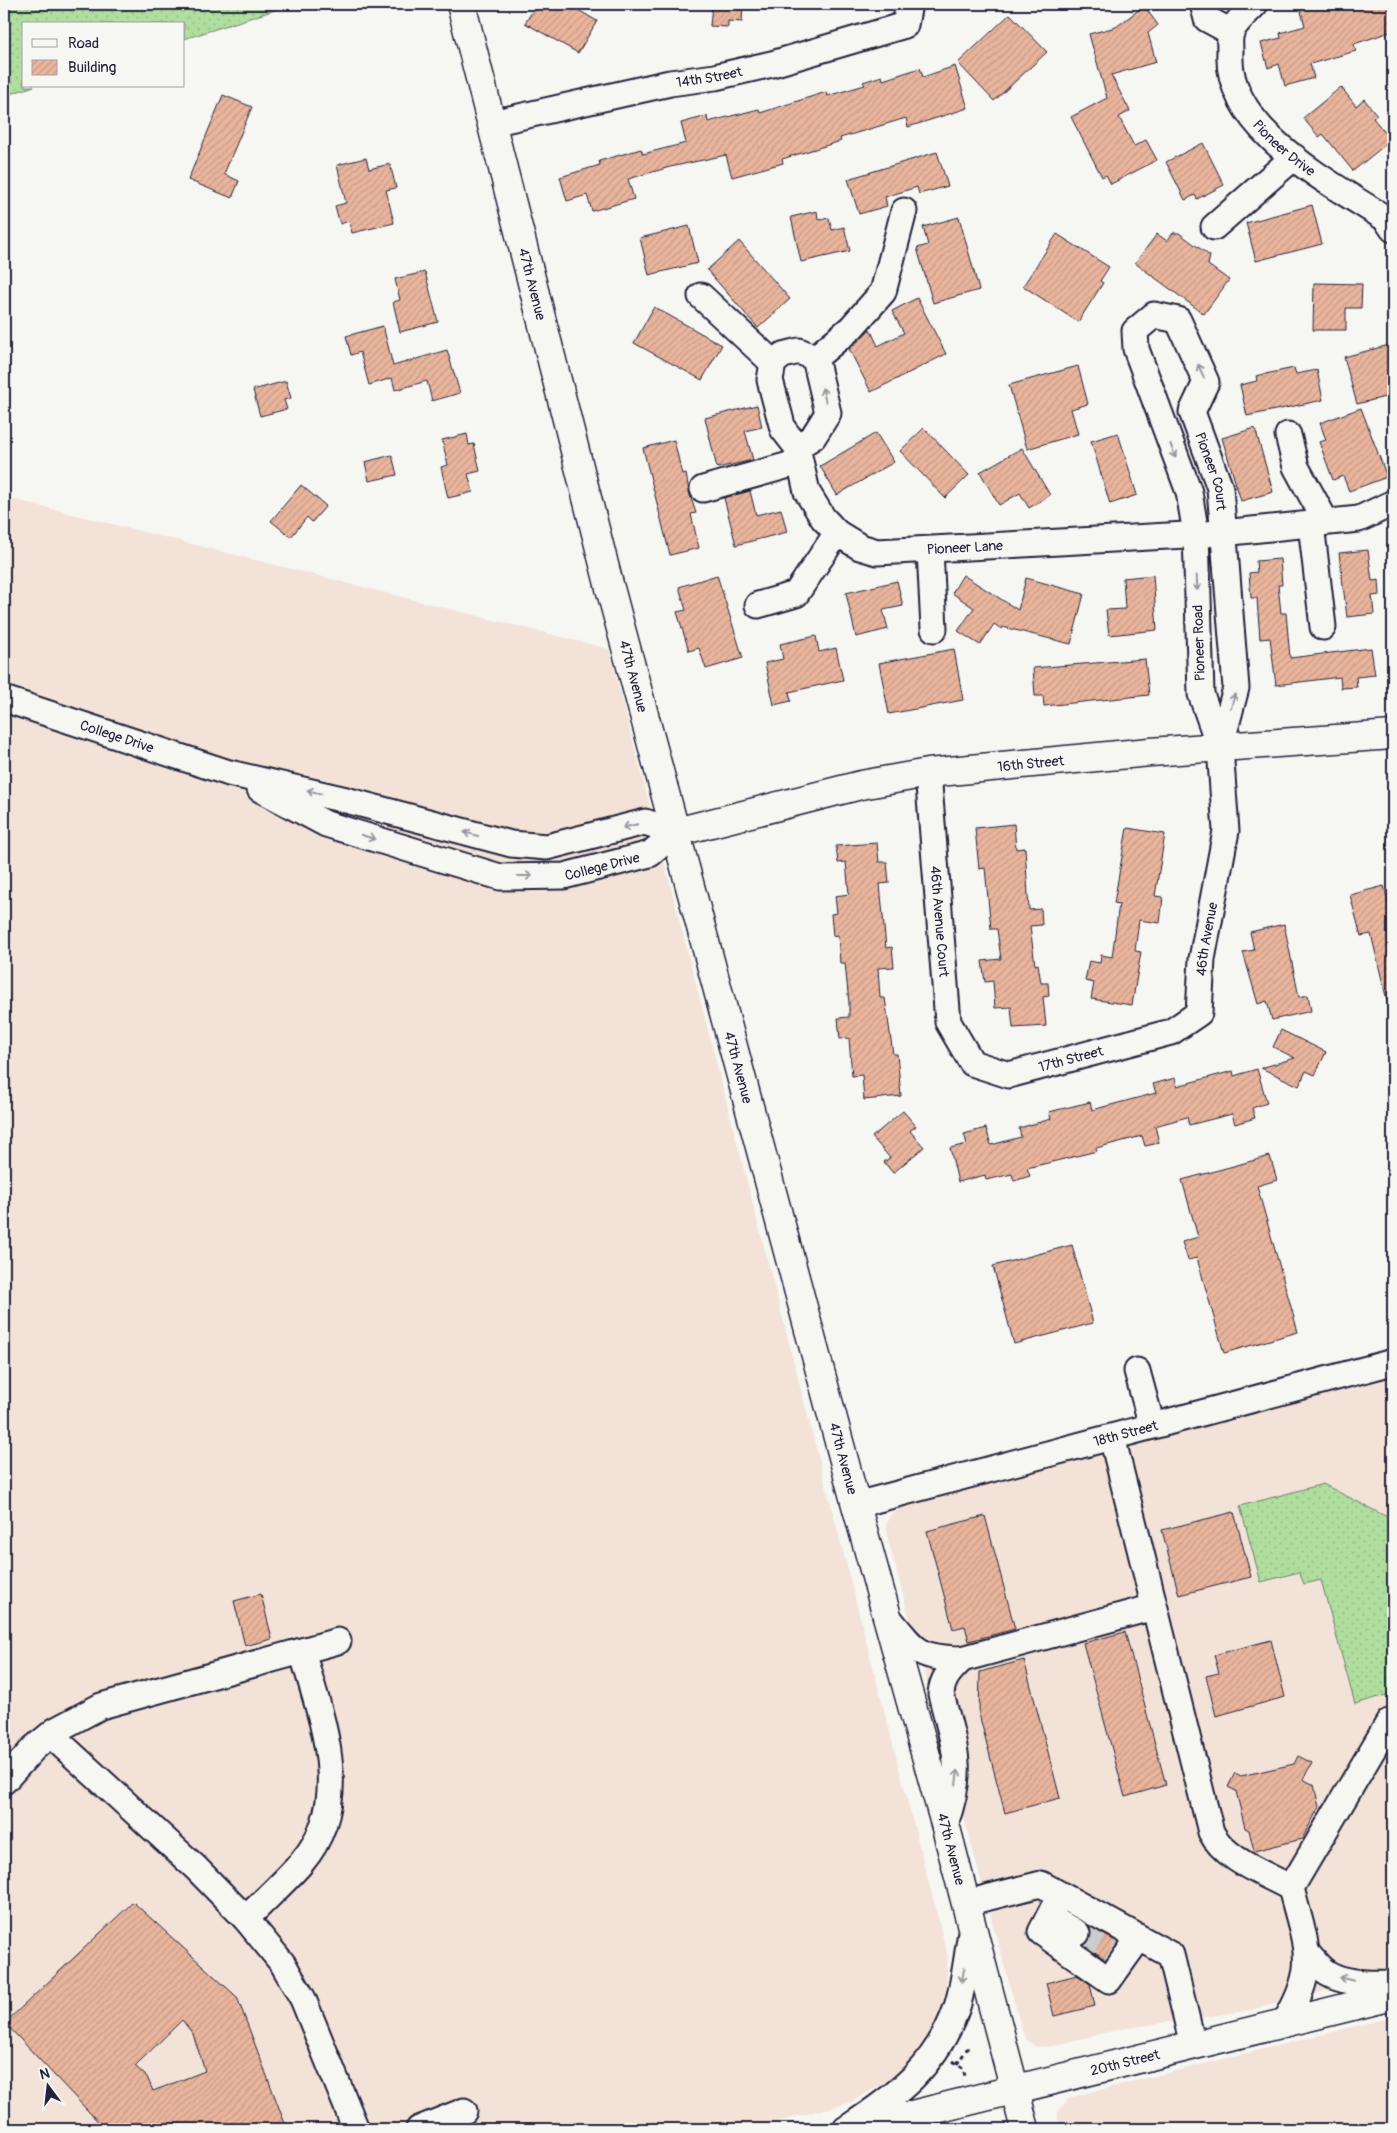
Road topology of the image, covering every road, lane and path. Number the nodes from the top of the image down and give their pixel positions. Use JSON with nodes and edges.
{"nodes":[{"id":1,"x":461,"y":4,"type":"edge"},
{"id":2,"x":909,"y":4,"type":"edge"},
{"id":3,"x":1203,"y":4,"type":"edge"},
{"id":4,"x":1255,"y":4,"type":"edge"},
{"id":5,"x":1231,"y":32,"type":"junction"},
{"id":6,"x":492,"y":123,"type":"junction"},
{"id":7,"x":1294,"y":157,"type":"junction"},
{"id":8,"x":904,"y":211,"type":"dead end"},
{"id":9,"x":1214,"y":227,"type":"dead end"},
{"id":10,"x":1393,"y":229,"type":"edge"},
{"id":11,"x":701,"y":296,"type":"dead end"},
{"id":12,"x":815,"y":358,"type":"junction"},
{"id":13,"x":774,"y":363,"type":"junction"},
{"id":14,"x":1192,"y":412,"type":"junction"},
{"id":15,"x":1162,"y":421,"type":"junction"},
{"id":16,"x":1288,"y":435,"type":"dead end"},
{"id":17,"x":798,"y":455,"type":"junction"},
{"id":18,"x":703,"y":489,"type":"dead end"},
{"id":19,"x":1393,"y":503,"type":"edge"},
{"id":20,"x":1319,"y":523,"type":"junction"},
{"id":21,"x":837,"y":533,"type":"junction"},
{"id":22,"x":1222,"y":533,"type":"junction"},
{"id":23,"x":1196,"y":534,"type":"junction"},
{"id":24,"x":930,"y":550,"type":"junction"},
{"id":25,"x":758,"y":605,"type":"dead end"},
{"id":26,"x":1323,"y":627,"type":"dead end"},
{"id":27,"x":934,"y":629,"type":"dead end"},
{"id":28,"x":4,"y":699,"type":"edge"},
{"id":29,"x":1393,"y":735,"type":"edge"},
{"id":30,"x":1220,"y":748,"type":"junction"},
{"id":31,"x":229,"y":773,"type":"junction"},
{"id":32,"x":928,"y":773,"type":"junction"},
{"id":33,"x":1226,"y":831,"type":"joint"},
{"id":34,"x":676,"y":832,"type":"junction"},
{"id":35,"x":1171,"y":1032,"type":"joint"},
{"id":36,"x":972,"y":1063,"type":"joint"},
{"id":37,"x":1393,"y":1362,"type":"edge"},
{"id":38,"x":1137,"y":1371,"type":"dead end"},
{"id":39,"x":1152,"y":1426,"type":"junction"},
{"id":40,"x":1112,"y":1437,"type":"junction"},
{"id":41,"x":856,"y":1505,"type":"junction"},
{"id":42,"x":1154,"y":1607,"type":"junction"},
{"id":43,"x":886,"y":1616,"type":"junction"},
{"id":44,"x":338,"y":1641,"type":"dead end"},
{"id":45,"x":302,"y":1651,"type":"junction"},
{"id":46,"x":962,"y":1659,"type":"junction"},
{"id":47,"x":1393,"y":1721,"type":"edge"},
{"id":48,"x":51,"y":1735,"type":"junction"},
{"id":49,"x":4,"y":1781,"type":"edge"},
{"id":50,"x":945,"y":1824,"type":"junction"},
{"id":51,"x":1291,"y":1888,"type":"junction"},
{"id":52,"x":1060,"y":1895,"type":"junction"},
{"id":53,"x":969,"y":1915,"type":"junction"},
{"id":54,"x":1049,"y":1917,"type":"junction"},
{"id":55,"x":246,"y":1919,"type":"junction"},
{"id":56,"x":1077,"y":1933,"type":"tunnel mouth"},
{"id":57,"x":1139,"y":1938,"type":"junction"},
{"id":58,"x":1307,"y":1953,"type":"junction"},
{"id":59,"x":1393,"y":1983,"type":"edge"},
{"id":60,"x":1393,"y":1996,"type":"edge"},
{"id":61,"x":1285,"y":2022,"type":"junction"},
{"id":62,"x":1193,"y":2045,"type":"junction"},
{"id":63,"x":972,"y":2048,"type":"dead end"},
{"id":64,"x":946,"y":2058,"type":"dead end"},
{"id":65,"x":957,"y":2064,"type":"junction"},
{"id":66,"x":965,"y":2076,"type":"dead end"},
{"id":67,"x":1014,"y":2089,"type":"junction"},
{"id":68,"x":464,"y":2111,"type":"dead end"},
{"id":69,"x":356,"y":2129,"type":"edge"},
{"id":70,"x":419,"y":2129,"type":"edge"},
{"id":71,"x":846,"y":2129,"type":"edge"},
{"id":72,"x":855,"y":2129,"type":"edge"},
{"id":73,"x":1025,"y":2129,"type":"edge"}],
"edges":[{"from":1,"to":6,"type":"main road","name":"47th Avenue"},
{"from":2,"to":6,"type":"street","name":"14th Street"},
{"from":3,"to":5,"type":"street"},
{"from":4,"to":5,"type":"street"},
{"from":5,"to":7,"type":"street","name":"Pioneer Drive"},
{"from":6,"to":34,"type":"main road","name":"47th Avenue"},
{"from":7,"to":9,"type":"street"},
{"from":7,"to":10,"type":"street","name":"Pioneer Drive"},
{"from":8,"to":12,"type":"street"},
{"from":11,"to":13,"type":"street"},
{"from":12,"to":13,"type":"street"},
{"from":17,"to":12,"type":"street","one_way":true},
{"from":13,"to":17,"type":"street","name":"Pioneer Lane"},
{"from":14,"to":15,"type":"street"},
{"from":14,"to":15,"type":"street","name":"Pioneer Court","one_way":true},
{"from":14,"to":22,"type":"street","name":"Pioneer Court"},
{"from":15,"to":23,"type":"street","name":"Pioneer Court","one_way":true},
{"from":16,"to":20,"type":"street"},
{"from":17,"to":18,"type":"street"},
{"from":17,"to":21,"type":"street","name":"Pioneer Lane"},
{"from":19,"to":20,"type":"street"},
{"from":20,"to":22,"type":"street"},
{"from":20,"to":26,"type":"street"},
{"from":21,"to":24,"type":"street","name":"Pioneer Lane"},
{"from":21,"to":25,"type":"street"},
{"from":22,"to":23,"type":"street"},
{"from":30,"to":22,"type":"street","name":"Pioneer Road","one_way":true},
{"from":23,"to":24,"type":"street","name":"Pioneer Lane"},
{"from":23,"to":30,"type":"street","name":"Pioneer Road","one_way":true},
{"from":24,"to":27,"type":"street"},
{"from":28,"to":31,"type":"street","name":"College Drive"},
{"from":29,"to":30,"type":"main road","name":"16th Street"},
{"from":30,"to":32,"type":"main road","name":"16th Street"},
{"from":30,"to":33,"type":"street","name":"Pioneer Road"},
{"from":34,"to":31,"type":"street","name":"College Drive","one_way":true},
{"from":31,"to":34,"type":"street","name":"College Drive","one_way":true},
{"from":32,"to":34,"type":"main road","name":"16th Street"},
{"from":32,"to":36,"type":"street","name":"46th Avenue Court"},
{"from":33,"to":35,"type":"street","name":"46th Avenue"},
{"from":34,"to":41,"type":"main road","name":"47th Avenue"},
{"from":35,"to":36,"type":"street","name":"17th Street"},
{"from":37,"to":39,"type":"street","name":"18th Street"},
{"from":38,"to":39,"type":"street"},
{"from":39,"to":40,"type":"street","name":"18th Street"},
{"from":40,"to":41,"type":"street","name":"18th Street"},
{"from":40,"to":42,"type":"street"},
{"from":41,"to":43,"type":"main road","name":"47th Avenue"},
{"from":42,"to":46,"type":"street"},
{"from":42,"to":51,"type":"street"},
{"from":43,"to":46,"type":"street"},
{"from":43,"to":50,"type":"main road","name":"47th Avenue"},
{"from":44,"to":45,"type":"street"},
{"from":45,"to":48,"type":"street"},
{"from":45,"to":55,"type":"street"},
{"from":50,"to":46,"type":"street","one_way":true},
{"from":47,"to":51,"type":"street"},
{"from":48,"to":49,"type":"street"},
{"from":48,"to":55,"type":"street"},
{"from":50,"to":53,"type":"main road","name":"47th Avenue"},
{"from":51,"to":58,"type":"street"},
{"from":52,"to":53,"type":"street"},
{"from":52,"to":54,"type":"street"},
{"from":52,"to":57,"type":"street"},
{"from":53,"to":67,"type":"main road","name":"47th Avenue"},
{"from":53,"to":71,"type":"street","one_way":true},
{"from":54,"to":56,"type":"street"},
{"from":54,"to":57,"type":"street"},
{"from":55,"to":69,"type":"street"},
{"from":57,"to":62,"type":"street"},
{"from":59,"to":58,"type":"street","one_way":true},
{"from":58,"to":61,"type":"street"},
{"from":60,"to":61,"type":"main road","name":"20th Street"},
{"from":61,"to":62,"type":"main road","name":"20th Street"},
{"from":62,"to":67,"type":"main road","name":"20th Street"},
{"from":63,"to":65,"type":"path"},
{"from":64,"to":65,"type":"path"},
{"from":65,"to":66,"type":"path"},
{"from":67,"to":72,"type":"main road","name":"20th Street"},
{"from":67,"to":73,"type":"main road","name":"47th Avenue"},
{"from":68,"to":70,"type":"street"}]}
